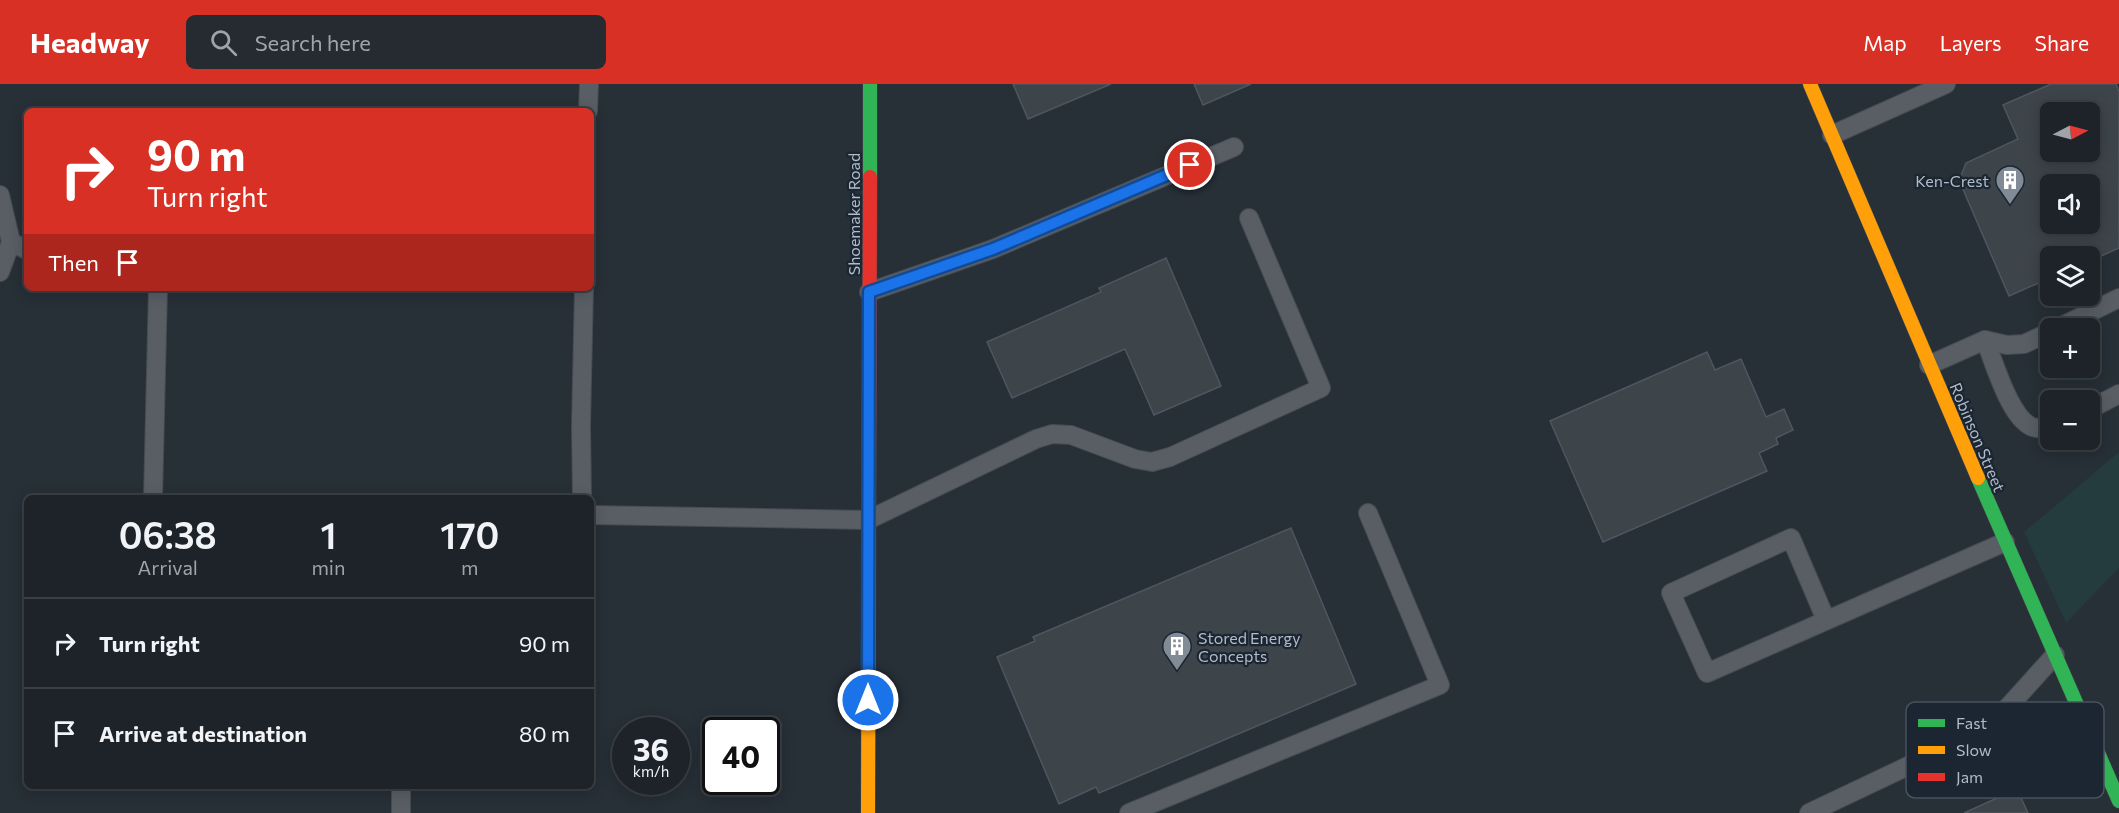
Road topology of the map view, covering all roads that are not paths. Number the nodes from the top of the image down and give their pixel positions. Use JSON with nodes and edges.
{"nodes":[{"id":1,"x":589,"y":84,"type":"edge"},
{"id":2,"x":870,"y":84,"type":"edge"},
{"id":3,"x":1810,"y":84,"type":"edge"},
{"id":4,"x":1946,"y":84,"type":"edge"},
{"id":5,"x":588,"y":108,"type":"edge"},
{"id":6,"x":1832,"y":135,"type":"junction"},
{"id":7,"x":1234,"y":147,"type":"dead end"},
{"id":8,"x":0,"y":195,"type":"edge"},
{"id":9,"x":1250,"y":218,"type":"dead end"},
{"id":10,"x":19,"y":246,"type":"edge"},
{"id":11,"x":0,"y":272,"type":"edge"},
{"id":12,"x":158,"y":291,"type":"edge"},
{"id":13,"x":584,"y":291,"type":"edge"},
{"id":14,"x":869,"y":292,"type":"junction"},
{"id":15,"x":2119,"y":297,"type":"edge"},
{"id":16,"x":2078,"y":318,"type":"edge"},
{"id":17,"x":2040,"y":337,"type":"edge"},
{"id":18,"x":1985,"y":340,"type":"junction"},
{"id":19,"x":1929,"y":365,"type":"junction"},
{"id":20,"x":2119,"y":394,"type":"edge"},
{"id":21,"x":2100,"y":403,"type":"edge"},
{"id":22,"x":2040,"y":427,"type":"edge"},
{"id":23,"x":153,"y":495,"type":"edge"},
{"id":24,"x":582,"y":495,"type":"edge"},
{"id":25,"x":1368,"y":513,"type":"dead end"},
{"id":26,"x":594,"y":515,"type":"edge"},
{"id":27,"x":868,"y":520,"type":"junction"},
{"id":28,"x":2005,"y":542,"type":"junction"},
{"id":29,"x":1826,"y":620,"type":"junction"},
{"id":30,"x":2055,"y":655,"type":"junction"},
{"id":31,"x":2013,"y":702,"type":"edge"},
{"id":32,"x":2076,"y":702,"type":"edge"},
{"id":33,"x":1906,"y":767,"type":"edge"},
{"id":34,"x":2104,"y":767,"type":"edge"},
{"id":35,"x":401,"y":789,"type":"edge"},
{"id":36,"x":2119,"y":801,"type":"edge"},
{"id":37,"x":401,"y":813,"type":"edge"},
{"id":38,"x":868,"y":813,"type":"edge"},
{"id":39,"x":1129,"y":813,"type":"edge"},
{"id":40,"x":1809,"y":813,"type":"edge"}],
"edges":[{"from":1,"to":5,"type":"lane"},
{"from":2,"to":14,"type":"street","name":"Shoemaker Road"},
{"from":3,"to":6,"type":"street","name":"Robinson Street"},
{"from":4,"to":6,"type":"lane"},
{"from":6,"to":19,"type":"street","name":"Robinson Street"},
{"from":7,"to":14,"type":"lane"},
{"from":8,"to":10,"type":"lane"},
{"from":9,"to":27,"type":"lane"},
{"from":10,"to":11,"type":"lane"},
{"from":12,"to":23,"type":"lane"},
{"from":13,"to":24,"type":"lane"},
{"from":14,"to":27,"type":"street","name":"Shoemaker Road"},
{"from":15,"to":16,"type":"lane"},
{"from":17,"to":18,"type":"lane"},
{"from":18,"to":19,"type":"lane"},
{"from":18,"to":22,"type":"lane"},
{"from":19,"to":28,"type":"street","name":"Robinson Street"},
{"from":20,"to":21,"type":"lane"},
{"from":25,"to":39,"type":"lane"},
{"from":26,"to":27,"type":"lane"},
{"from":27,"to":38,"type":"street","name":"Shoemaker Road"},
{"from":28,"to":29,"type":"lane"},
{"from":28,"to":30,"type":"street","name":"Robinson Street"},
{"from":29,"to":29,"type":"lane"},
{"from":30,"to":31,"type":"lane"},
{"from":30,"to":32,"type":"street","name":"Robinson Street"},
{"from":33,"to":40,"type":"lane"},
{"from":34,"to":36,"type":"street","name":"Robinson Street"},
{"from":35,"to":37,"type":"lane"}]}
